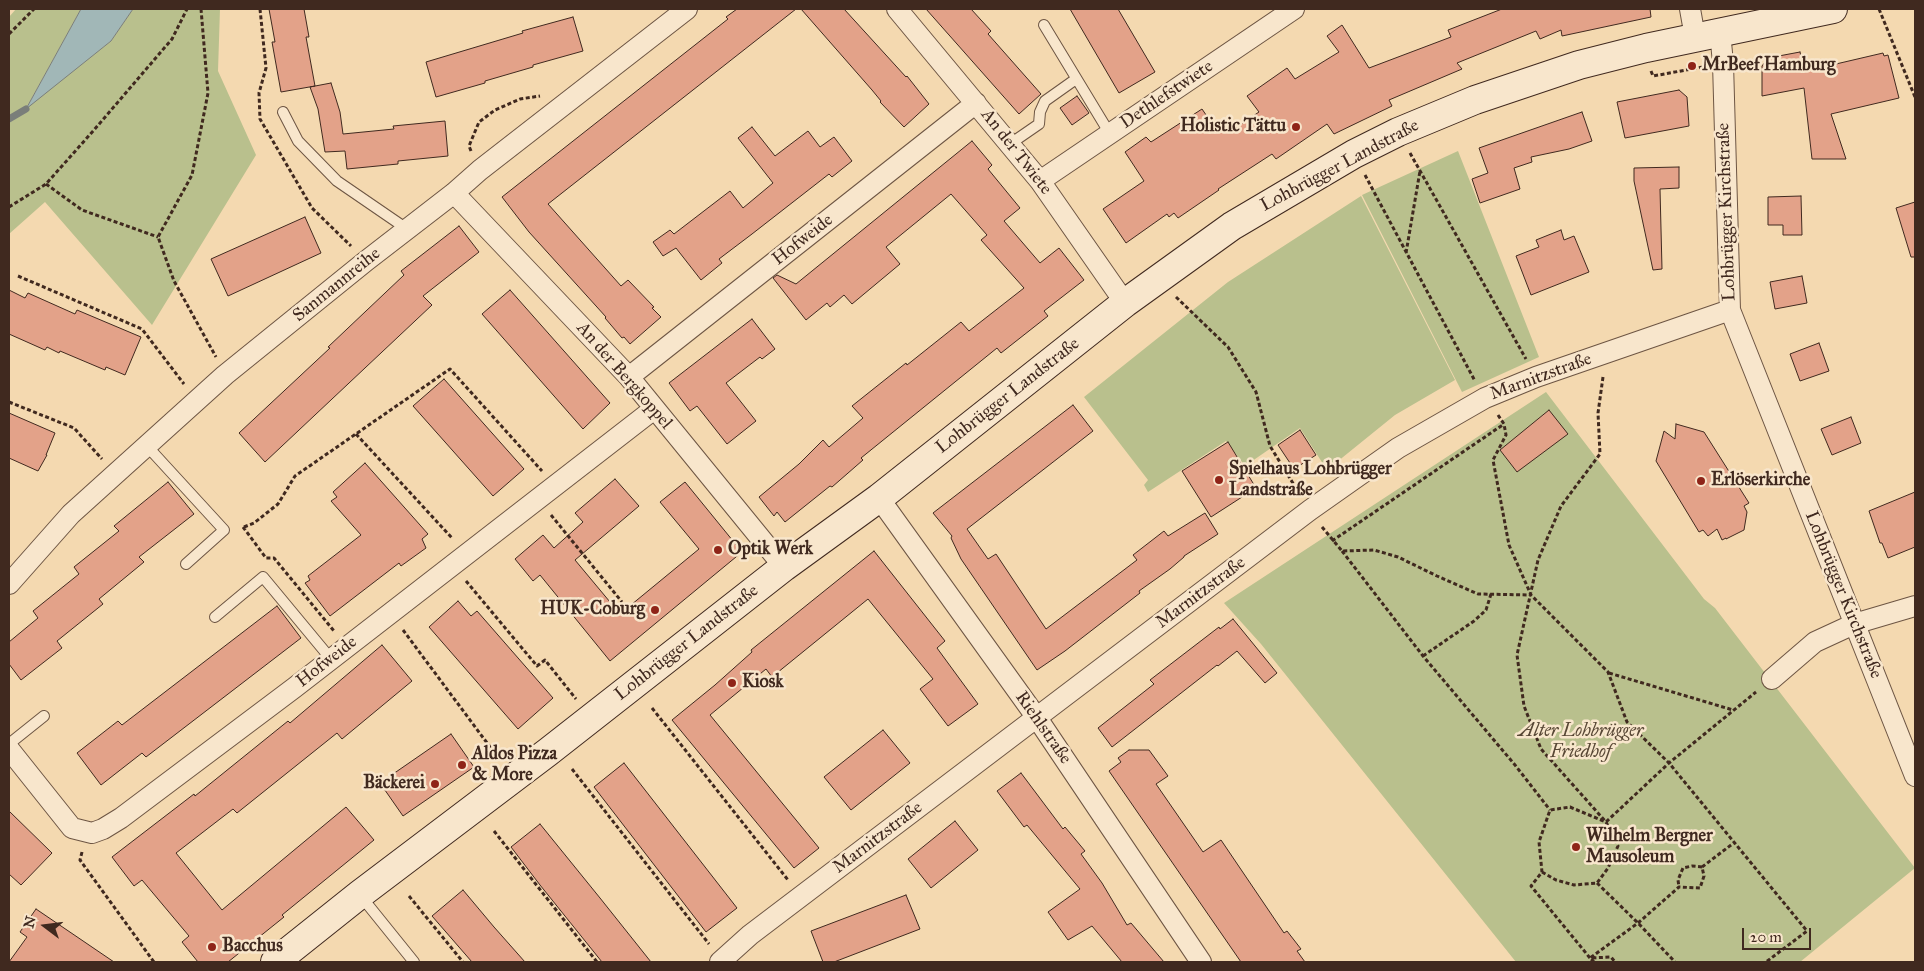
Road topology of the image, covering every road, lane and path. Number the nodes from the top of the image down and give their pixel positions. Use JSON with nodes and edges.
{"nodes":[{"id":1,"x":34,"y":9,"type":"edge"},
{"id":2,"x":187,"y":9,"type":"edge"},
{"id":3,"x":201,"y":9,"type":"edge"},
{"id":4,"x":686,"y":9,"type":"edge"},
{"id":5,"x":897,"y":9,"type":"edge"},
{"id":6,"x":1294,"y":9,"type":"edge"},
{"id":7,"x":1690,"y":9,"type":"edge"},
{"id":8,"x":1833,"y":9,"type":"edge"},
{"id":9,"x":1879,"y":9,"type":"edge"},
{"id":10,"x":1044,"y":25,"type":"dead end"},
{"id":11,"x":9,"y":34,"type":"edge"},
{"id":12,"x":1708,"y":35,"type":"junction"},
{"id":13,"x":1723,"y":63,"type":"junction"},
{"id":14,"x":1652,"y":76,"type":"dead end"},
{"id":15,"x":1076,"y":79,"type":"junction"},
{"id":16,"x":1915,"y":97,"type":"edge"},
{"id":17,"x":976,"y":103,"type":"junction"},
{"id":18,"x":563,"y":105,"type":"junction"},
{"id":19,"x":284,"y":112,"type":"dead end"},
{"id":20,"x":1398,"y":132,"type":"junction"},
{"id":21,"x":1110,"y":134,"type":"junction"},
{"id":22,"x":1010,"y":144,"type":"junction"},
{"id":23,"x":1354,"y":154,"type":"junction"},
{"id":24,"x":480,"y":170,"type":"junction"},
{"id":25,"x":1420,"y":170,"type":"junction"},
{"id":26,"x":1040,"y":181,"type":"junction"},
{"id":27,"x":46,"y":184,"type":"junction"},
{"id":28,"x":454,"y":193,"type":"junction"},
{"id":29,"x":9,"y":207,"type":"edge"},
{"id":30,"x":407,"y":229,"type":"junction"},
{"id":31,"x":158,"y":237,"type":"junction"},
{"id":32,"x":1406,"y":254,"type":"junction"},
{"id":33,"x":18,"y":276,"type":"dead end"},
{"id":34,"x":1158,"y":280,"type":"junction"},
{"id":35,"x":1125,"y":303,"type":"junction"},
{"id":36,"x":1730,"y":310,"type":"junction"},
{"id":37,"x":1606,"y":354,"type":"junction"},
{"id":38,"x":225,"y":376,"type":"junction"},
{"id":39,"x":629,"y":377,"type":"junction"},
{"id":40,"x":1536,"y":377,"type":"junction"},
{"id":41,"x":1485,"y":398,"type":"junction"},
{"id":42,"x":197,"y":401,"type":"junction"},
{"id":43,"x":9,"y":402,"type":"edge"},
{"id":44,"x":654,"y":409,"type":"junction"},
{"id":45,"x":1504,"y":424,"type":"junction"},
{"id":46,"x":356,"y":434,"type":"junction"},
{"id":47,"x":147,"y":446,"type":"junction"},
{"id":48,"x":116,"y":474,"type":"junction"},
{"id":49,"x":555,"y":486,"type":"junction"},
{"id":50,"x":879,"y":498,"type":"junction"},
{"id":51,"x":538,"y":499,"type":"junction"},
{"id":52,"x":1310,"y":510,"type":"junction"},
{"id":53,"x":236,"y":523,"type":"dead end"},
{"id":54,"x":244,"y":527,"type":"junction"},
{"id":55,"x":1332,"y":541,"type":"junction"},
{"id":56,"x":1342,"y":551,"type":"junction"},
{"id":57,"x":460,"y":560,"type":"junction"},
{"id":58,"x":186,"y":564,"type":"dead end"},
{"id":59,"x":784,"y":567,"type":"junction"},
{"id":60,"x":9,"y":584,"type":"edge"},
{"id":61,"x":1491,"y":594,"type":"junction"},
{"id":62,"x":1531,"y":595,"type":"junction"},
{"id":63,"x":622,"y":602,"type":"dead end"},
{"id":64,"x":1915,"y":606,"type":"edge"},
{"id":65,"x":390,"y":613,"type":"junction"},
{"id":66,"x":215,"y":617,"type":"dead end"},
{"id":67,"x":1854,"y":624,"type":"junction"},
{"id":68,"x":347,"y":646,"type":"junction"},
{"id":69,"x":1423,"y":656,"type":"junction"},
{"id":70,"x":331,"y":659,"type":"junction"},
{"id":71,"x":1608,"y":672,"type":"junction"},
{"id":72,"x":1772,"y":678,"type":"joint"},
{"id":73,"x":652,"y":708,"type":"dead end"},
{"id":74,"x":1734,"y":710,"type":"junction"},
{"id":75,"x":44,"y":716,"type":"dead end"},
{"id":76,"x":591,"y":718,"type":"junction"},
{"id":77,"x":1037,"y":718,"type":"junction"},
{"id":78,"x":9,"y":744,"type":"edge"},
{"id":79,"x":9,"y":749,"type":"edge"},
{"id":80,"x":1669,"y":764,"type":"junction"},
{"id":81,"x":572,"y":769,"type":"dead end"},
{"id":82,"x":1915,"y":776,"type":"edge"},
{"id":83,"x":513,"y":778,"type":"junction"},
{"id":84,"x":1550,"y":810,"type":"junction"},
{"id":85,"x":1606,"y":822,"type":"junction"},
{"id":86,"x":494,"y":831,"type":"dead end"},
{"id":87,"x":87,"y":833,"type":"junction"},
{"id":88,"x":1735,"y":842,"type":"junction"},
{"id":89,"x":1702,"y":867,"type":"junction"},
{"id":90,"x":1542,"y":872,"type":"junction"},
{"id":91,"x":1597,"y":883,"type":"junction"},
{"id":92,"x":1679,"y":888,"type":"junction"},
{"id":93,"x":359,"y":895,"type":"junction"},
{"id":94,"x":409,"y":896,"type":"dead end"},
{"id":95,"x":801,"y":896,"type":"junction"},
{"id":96,"x":1638,"y":923,"type":"junction"},
{"id":97,"x":1590,"y":958,"type":"junction"},
{"id":98,"x":721,"y":961,"type":"edge"},
{"id":99,"x":154,"y":962,"type":"edge"},
{"id":100,"x":276,"y":962,"type":"edge"},
{"id":101,"x":414,"y":962,"type":"edge"},
{"id":102,"x":463,"y":962,"type":"edge"},
{"id":103,"x":597,"y":962,"type":"edge"},
{"id":104,"x":1201,"y":962,"type":"edge"},
{"id":105,"x":1594,"y":962,"type":"edge"},
{"id":106,"x":1615,"y":962,"type":"edge"},
{"id":107,"x":1675,"y":962,"type":"edge"},
{"id":108,"x":1766,"y":962,"type":"edge"}],
"edges":[{"from":1,"to":11,"type":"path"},
{"from":2,"to":27,"type":"path"},
{"from":3,"to":31,"type":"path"},
{"from":4,"to":18,"type":"street","name":"Sanmannreihe"},
{"from":5,"to":17,"type":"street","name":"An der Twiete"},
{"from":6,"to":21,"type":"street","name":"Dethlefstwiete"},
{"from":7,"to":12,"type":"street","name":"Lohbrügger Kirchstraße"},
{"from":8,"to":12,"type":"street","name":"Lohbrügger Landstraße"},
{"from":9,"to":16,"type":"path"},
{"from":10,"to":15,"type":"lane"},
{"from":12,"to":13,"type":"street","name":"Lohbrügger Kirchstraße"},
{"from":12,"to":20,"type":"street","name":"Lohbrügger Landstraße"},
{"from":13,"to":14,"type":"path"},
{"from":13,"to":36,"type":"street","name":"Lohbrügger Kirchstraße"},
{"from":15,"to":21,"type":"lane"},
{"from":15,"to":22,"type":"lane"},
{"from":17,"to":22,"type":"street","name":"An der Twiete"},
{"from":17,"to":39,"type":"street","name":"Hofweide"},
{"from":18,"to":24,"type":"street","name":"Sanmannreihe"},
{"from":18,"to":24,"type":"path"},
{"from":19,"to":30,"type":"lane"},
{"from":20,"to":23,"type":"street","name":"Lohbrügger Landstraße"},
{"from":20,"to":25,"type":"path"},
{"from":21,"to":26,"type":"street","name":"Dethlefstwiete"},
{"from":22,"to":26,"type":"street","name":"An der Twiete"},
{"from":23,"to":32,"type":"path"},
{"from":23,"to":34,"type":"street","name":"Lohbrügger Landstraße"},
{"from":24,"to":28,"type":"street","name":"Sanmannreihe"},
{"from":25,"to":32,"type":"path"},
{"from":25,"to":40,"type":"path"},
{"from":26,"to":35,"type":"street","name":"An der Twiete"},
{"from":27,"to":29,"type":"path"},
{"from":27,"to":31,"type":"path"},
{"from":28,"to":30,"type":"street","name":"Sanmannreihe"},
{"from":28,"to":39,"type":"street","name":"An der Bergkoppel"},
{"from":30,"to":38,"type":"street","name":"Sanmannreihe"},
{"from":31,"to":38,"type":"path"},
{"from":32,"to":41,"type":"path"},
{"from":33,"to":42,"type":"path"},
{"from":34,"to":35,"type":"street","name":"Lohbrügger Landstraße"},
{"from":34,"to":52,"type":"path"},
{"from":35,"to":50,"type":"street","name":"Lohbrügger Landstraße"},
{"from":36,"to":37,"type":"street","name":"Marnitzstraße"},
{"from":36,"to":67,"type":"street","name":"Lohbrügger Kirchstraße"},
{"from":37,"to":40,"type":"street","name":"Marnitzstraße"},
{"from":37,"to":62,"type":"path"},
{"from":38,"to":42,"type":"street","name":"Sanmannreihe"},
{"from":39,"to":44,"type":"street","name":"An der Bergkoppel"},
{"from":40,"to":41,"type":"street","name":"Marnitzstraße"},
{"from":41,"to":45,"type":"path"},
{"from":41,"to":52,"type":"street","name":"Marnitzstraße"},
{"from":42,"to":47,"type":"street","name":"Sanmannreihe"},
{"from":43,"to":48,"type":"path"},
{"from":44,"to":49,"type":"street","name":"Hofweide"},
{"from":44,"to":59,"type":"street","name":"An der Bergkoppel"},
{"from":45,"to":55,"type":"path"},
{"from":45,"to":62,"type":"path"},
{"from":46,"to":49,"type":"path"},
{"from":46,"to":54,"type":"path"},
{"from":46,"to":57,"type":"path"},
{"from":47,"to":48,"type":"street","name":"Sanmannreihe"},
{"from":47,"to":58,"type":"lane"},
{"from":48,"to":60,"type":"street","name":"Sanmannreihe"},
{"from":49,"to":51,"type":"street","name":"Hofweide"},
{"from":50,"to":59,"type":"street","name":"Lohbrügger Landstraße"},
{"from":50,"to":77,"type":"street","name":"Riehlstraße"},
{"from":51,"to":57,"type":"street","name":"Hofweide"},
{"from":51,"to":63,"type":"path"},
{"from":52,"to":55,"type":"path"},
{"from":52,"to":77,"type":"street","name":"Marnitzstraße"},
{"from":53,"to":54,"type":"path"},
{"from":54,"to":68,"type":"path"},
{"from":55,"to":56,"type":"path"},
{"from":56,"to":61,"type":"path"},
{"from":56,"to":69,"type":"path"},
{"from":57,"to":65,"type":"street","name":"Hofweide"},
{"from":57,"to":76,"type":"path"},
{"from":59,"to":76,"type":"street","name":"Lohbrügger Landstraße"},
{"from":61,"to":62,"type":"path"},
{"from":61,"to":69,"type":"path"},
{"from":62,"to":71,"type":"path"},
{"from":62,"to":85,"type":"path"},
{"from":64,"to":67,"type":"street"},
{"from":65,"to":68,"type":"street","name":"Hofweide"},
{"from":65,"to":83,"type":"path"},
{"from":66,"to":70,"type":"lane"},
{"from":67,"to":72,"type":"street"},
{"from":67,"to":82,"type":"street","name":"Lohbrügger Kirchstraße"},
{"from":68,"to":70,"type":"street","name":"Hofweide"},
{"from":69,"to":84,"type":"path"},
{"from":70,"to":87,"type":"street","name":"Hofweide"},
{"from":71,"to":74,"type":"path"},
{"from":71,"to":80,"type":"path"},
{"from":72,"to":74,"type":"path"},
{"from":73,"to":95,"type":"path"},
{"from":74,"to":80,"type":"path"},
{"from":75,"to":78,"type":"lane"},
{"from":76,"to":83,"type":"street","name":"Lohbrügger Landstraße"},
{"from":77,"to":95,"type":"street","name":"Marnitzstraße"},
{"from":77,"to":104,"type":"street","name":"Riehlstraße"},
{"from":79,"to":87,"type":"street"},
{"from":80,"to":85,"type":"path"},
{"from":80,"to":88,"type":"path"},
{"from":81,"to":98,"type":"path"},
{"from":83,"to":93,"type":"street","name":"Lohbrügger Landstraße"},
{"from":84,"to":85,"type":"path"},
{"from":84,"to":90,"type":"path"},
{"from":85,"to":91,"type":"path"},
{"from":86,"to":103,"type":"path"},
{"from":87,"to":99,"type":"path"},
{"from":88,"to":89,"type":"path"},
{"from":88,"to":108,"type":"path"},
{"from":89,"to":92,"type":"path"},
{"from":89,"to":92,"type":"path"},
{"from":90,"to":91,"type":"path"},
{"from":90,"to":97,"type":"path"},
{"from":91,"to":96,"type":"path"},
{"from":92,"to":96,"type":"path"},
{"from":93,"to":100,"type":"street","name":"Lohbrügger Landstraße"},
{"from":93,"to":101,"type":"lane"},
{"from":94,"to":102,"type":"path"},
{"from":95,"to":98,"type":"street","name":"Marnitzstraße"},
{"from":96,"to":97,"type":"path"},
{"from":96,"to":107,"type":"path"},
{"from":97,"to":105,"type":"path"},
{"from":97,"to":106,"type":"path"}]}
